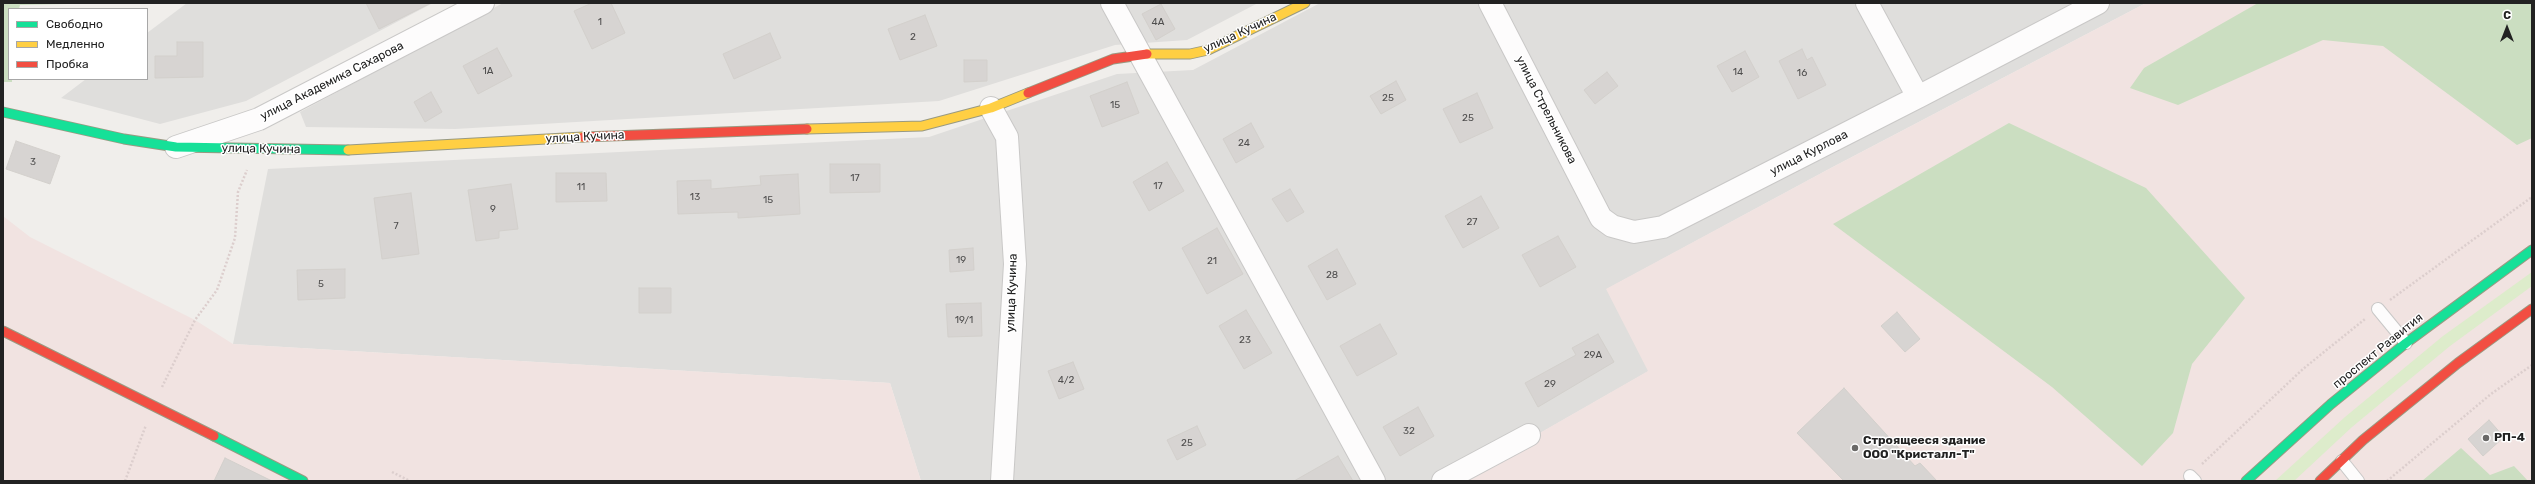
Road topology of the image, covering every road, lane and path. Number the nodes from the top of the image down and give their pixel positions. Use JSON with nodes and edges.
{"nodes":[{"id":1,"x":483,"y":3,"type":"edge"},
{"id":2,"x":1112,"y":3,"type":"edge"},
{"id":3,"x":1305,"y":3,"type":"edge"},
{"id":4,"x":1490,"y":3,"type":"edge"},
{"id":5,"x":1867,"y":3,"type":"edge"},
{"id":6,"x":2098,"y":3,"type":"edge"},
{"id":7,"x":1138,"y":54,"type":"junction"},
{"id":8,"x":1918,"y":97,"type":"junction"},
{"id":9,"x":991,"y":108,"type":"junction"},
{"id":10,"x":3,"y":112,"type":"edge"},
{"id":11,"x":259,"y":119,"type":"junction"},
{"id":12,"x":176,"y":147,"type":"junction"},
{"id":13,"x":257,"y":150,"type":"junction"},
{"id":14,"x":2532,"y":197,"type":"edge"},
{"id":15,"x":1601,"y":218,"type":"joint"},
{"id":16,"x":2532,"y":250,"type":"edge"},
{"id":17,"x":2532,"y":308,"type":"edge"},
{"id":18,"x":2378,"y":309,"type":"junction"},
{"id":19,"x":3,"y":331,"type":"edge"},
{"id":20,"x":2406,"y":343,"type":"junction"},
{"id":21,"x":2532,"y":365,"type":"edge"},
{"id":22,"x":153,"y":406,"type":"junction"},
{"id":23,"x":1529,"y":435,"type":"dead end"},
{"id":24,"x":2342,"y":461,"type":"junction"},
{"id":25,"x":392,"y":472,"type":"dead end"},
{"id":26,"x":2192,"y":478,"type":"edge"},
{"id":27,"x":125,"y":481,"type":"edge"},
{"id":28,"x":303,"y":481,"type":"edge"},
{"id":29,"x":410,"y":481,"type":"edge"},
{"id":30,"x":1002,"y":481,"type":"edge"},
{"id":31,"x":1374,"y":481,"type":"edge"},
{"id":32,"x":1443,"y":481,"type":"edge"},
{"id":33,"x":2246,"y":481,"type":"edge"},
{"id":34,"x":2320,"y":481,"type":"edge"},
{"id":35,"x":2358,"y":481,"type":"edge"},
{"id":36,"x":2386,"y":481,"type":"edge"}],
"edges":[{"from":1,"to":11,"type":"street","name":"улица Академика Сахарова"},
{"from":2,"to":7,"type":"street"},
{"from":3,"to":7,"type":"street","name":"улица Кучина"},
{"from":4,"to":15,"type":"street","name":"улица Стрельникова"},
{"from":5,"to":8,"type":"street"},
{"from":6,"to":8,"type":"street","name":"улица Курлова"},
{"from":7,"to":9,"type":"street","name":"улица Кучина"},
{"from":7,"to":31,"type":"street"},
{"from":8,"to":15,"type":"street","name":"улица Курлова"},
{"from":9,"to":13,"type":"street","name":"улица Кучина"},
{"from":9,"to":30,"type":"street","name":"улица Кучина"},
{"from":10,"to":12,"type":"street","name":"улица Кучина"},
{"from":11,"to":12,"type":"street","name":"улица Академика Сахарова"},
{"from":11,"to":13,"type":"street"},
{"from":12,"to":13,"type":"street","name":"улица Кучина"},
{"from":13,"to":22,"type":"path"},
{"from":14,"to":18,"type":"path"},
{"from":16,"to":20,"type":"street","name":"проспект Развития"},
{"from":17,"to":24,"type":"street"},
{"from":18,"to":20,"type":"lane"},
{"from":18,"to":26,"type":"path"},
{"from":19,"to":22,"type":"street"},
{"from":20,"to":33,"type":"street","name":"проспект Развития"},
{"from":21,"to":36,"type":"path"},
{"from":22,"to":27,"type":"path"},
{"from":22,"to":28,"type":"street"},
{"from":23,"to":32,"type":"street"},
{"from":24,"to":34,"type":"street"},
{"from":24,"to":35,"type":"lane"},
{"from":25,"to":29,"type":"path"}]}
